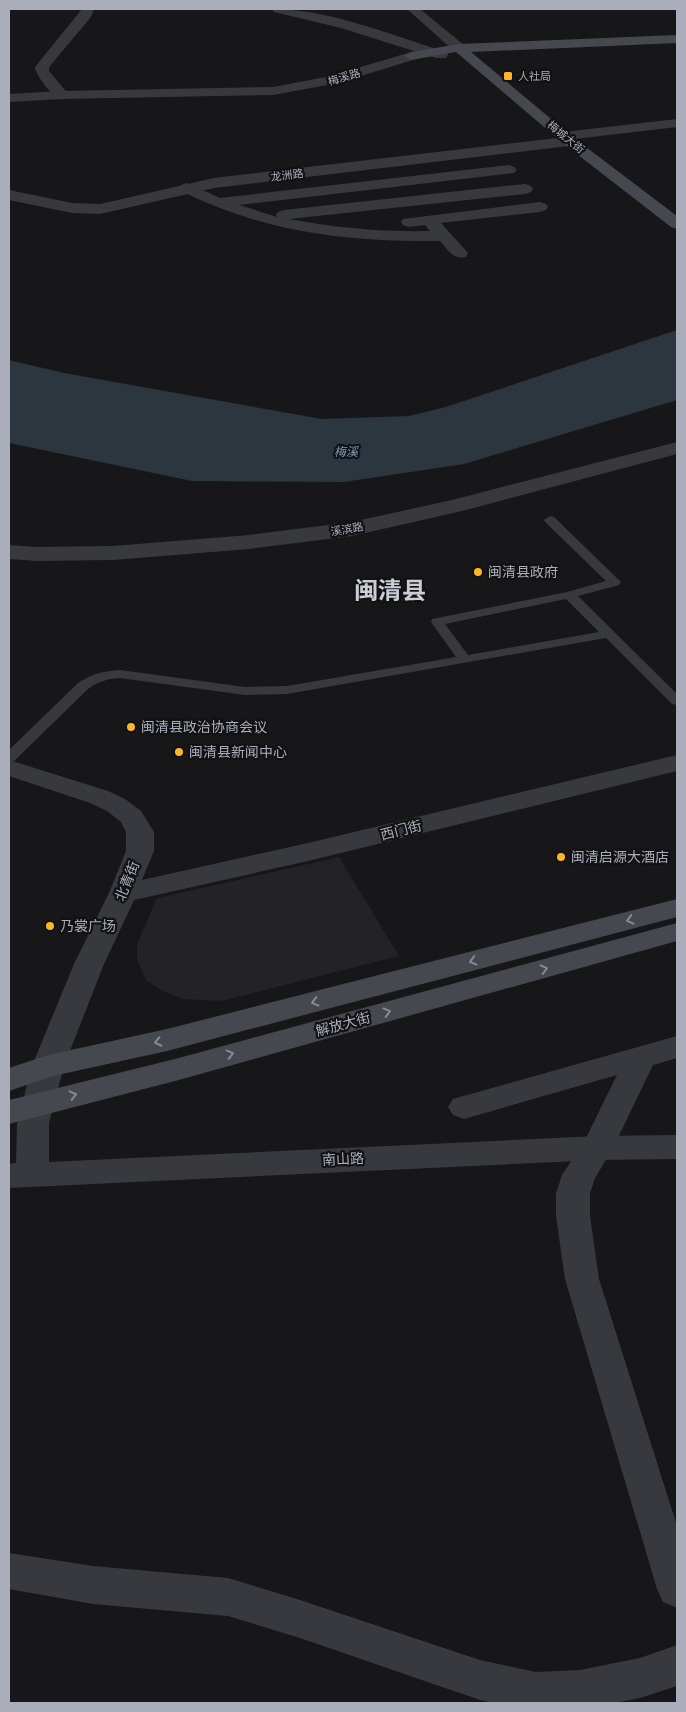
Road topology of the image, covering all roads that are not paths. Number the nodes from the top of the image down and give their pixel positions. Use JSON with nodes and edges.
{"nodes":[{"id":1,"x":88,"y":9,"type":"edge"},
{"id":2,"x":278,"y":9,"type":"edge"},
{"id":3,"x":413,"y":9,"type":"edge"},
{"id":4,"x":677,"y":39,"type":"edge"},
{"id":5,"x":677,"y":45,"type":"edge"},
{"id":6,"x":463,"y":51,"type":"junction"},
{"id":7,"x":436,"y":53,"type":"junction"},
{"id":8,"x":410,"y":56,"type":"joint"},
{"id":9,"x":62,"y":95,"type":"junction"},
{"id":10,"x":9,"y":98,"type":"edge"},
{"id":11,"x":677,"y":123,"type":"edge"},
{"id":12,"x":566,"y":138,"type":"junction"},
{"id":13,"x":491,"y":150,"type":"junction"},
{"id":14,"x":375,"y":165,"type":"junction"},
{"id":15,"x":508,"y":170,"type":"junction"},
{"id":16,"x":393,"y":183,"type":"junction"},
{"id":17,"x":187,"y":188,"type":"junction"},
{"id":18,"x":525,"y":189,"type":"junction"},
{"id":19,"x":9,"y":195,"type":"edge"},
{"id":20,"x":411,"y":202,"type":"junction"},
{"id":21,"x":217,"y":203,"type":"junction"},
{"id":22,"x":263,"y":218,"type":"junction"},
{"id":23,"x":428,"y":220,"type":"junction"},
{"id":24,"x":676,"y":224,"type":"edge"},
{"id":25,"x":323,"y":231,"type":"junction"},
{"id":26,"x":444,"y":236,"type":"junction"},
{"id":27,"x":460,"y":253,"type":"dead end"},
{"id":28,"x":677,"y":448,"type":"edge"},
{"id":29,"x":550,"y":520,"type":"dead end"},
{"id":30,"x":9,"y":552,"type":"edge"},
{"id":31,"x":569,"y":594,"type":"junction"},
{"id":32,"x":609,"y":634,"type":"junction"},
{"id":33,"x":464,"y":659,"type":"junction"},
{"id":34,"x":677,"y":701,"type":"edge"},
{"id":35,"x":9,"y":758,"type":"edge"},
{"id":36,"x":677,"y":763,"type":"edge"},
{"id":37,"x":9,"y":768,"type":"edge"},
{"id":38,"x":123,"y":892,"type":"junction"},
{"id":39,"x":677,"y":908,"type":"edge"},
{"id":40,"x":677,"y":932,"type":"edge"},
{"id":41,"x":677,"y":1047,"type":"edge"},
{"id":42,"x":641,"y":1057,"type":"junction"},
{"id":43,"x":48,"y":1066,"type":"junction"},
{"id":44,"x":9,"y":1080,"type":"edge"},
{"id":45,"x":464,"y":1107,"type":"dead end"},
{"id":46,"x":23,"y":1108,"type":"edge"},
{"id":47,"x":677,"y":1147,"type":"edge"},
{"id":48,"x":597,"y":1148,"type":"junction"},
{"id":49,"x":20,"y":1174,"type":"edge"},
{"id":50,"x":9,"y":1572,"type":"edge"},
{"id":51,"x":677,"y":1589,"type":"edge"},
{"id":52,"x":677,"y":1665,"type":"edge"}],
"edges":[{"from":1,"to":9,"type":"street"},
{"from":2,"to":7,"type":"street"},
{"from":3,"to":6,"type":"street"},
{"from":4,"to":6,"type":"main road","name":"梅溪路"},
{"from":5,"to":6,"type":"main road","name":"梅溪路"},
{"from":6,"to":7,"type":"main road","name":"梅溪路"},
{"from":6,"to":12,"type":"main road","name":"梅城大街"},
{"from":7,"to":8,"type":"main road","name":"梅溪路"},
{"from":8,"to":9,"type":"street","name":"梅溪路"},
{"from":9,"to":10,"type":"street","name":"梅溪路"},
{"from":11,"to":12,"type":"street","name":"龙洲路"},
{"from":12,"to":13,"type":"street","name":"龙洲路"},
{"from":12,"to":24,"type":"main road","name":"梅城大街"},
{"from":13,"to":14,"type":"street","name":"龙洲路"},
{"from":13,"to":15,"type":"street"},
{"from":14,"to":16,"type":"street"},
{"from":14,"to":17,"type":"street","name":"龙洲路"},
{"from":15,"to":16,"type":"street"},
{"from":15,"to":18,"type":"street"},
{"from":16,"to":20,"type":"street"},
{"from":16,"to":21,"type":"street"},
{"from":17,"to":19,"type":"street","name":"龙洲路"},
{"from":17,"to":21,"type":"street"},
{"from":18,"to":20,"type":"street"},
{"from":18,"to":23,"type":"street"},
{"from":20,"to":22,"type":"street"},
{"from":20,"to":23,"type":"street"},
{"from":21,"to":22,"type":"street"},
{"from":22,"to":25,"type":"street"},
{"from":23,"to":25,"type":"street"},
{"from":23,"to":26,"type":"street"},
{"from":25,"to":26,"type":"street"},
{"from":26,"to":27,"type":"street"},
{"from":28,"to":30,"type":"street","name":"溪滨路"},
{"from":29,"to":31,"type":"lane"},
{"from":31,"to":32,"type":"lane"},
{"from":31,"to":33,"type":"lane"},
{"from":32,"to":33,"type":"lane"},
{"from":32,"to":34,"type":"lane"},
{"from":33,"to":35,"type":"lane"},
{"from":36,"to":38,"type":"street","name":"西门街"},
{"from":37,"to":38,"type":"street","name":"北青街"},
{"from":38,"to":43,"type":"street","name":"北青街"},
{"from":39,"to":43,"type":"main road","name":"解放大街","one_way":true},
{"from":46,"to":40,"type":"main road","name":"解放大街","one_way":true},
{"from":41,"to":42,"type":"street"},
{"from":42,"to":45,"type":"street"},
{"from":42,"to":48,"type":"street"},
{"from":43,"to":44,"type":"main road","name":"解放大街"},
{"from":43,"to":46,"type":"street","name":"北青街"},
{"from":46,"to":49,"type":"street","name":"北青街"},
{"from":47,"to":48,"type":"street","name":"南山路"},
{"from":48,"to":49,"type":"street","name":"南山路"},
{"from":48,"to":51,"type":"street"},
{"from":50,"to":52,"type":"street"}]}
